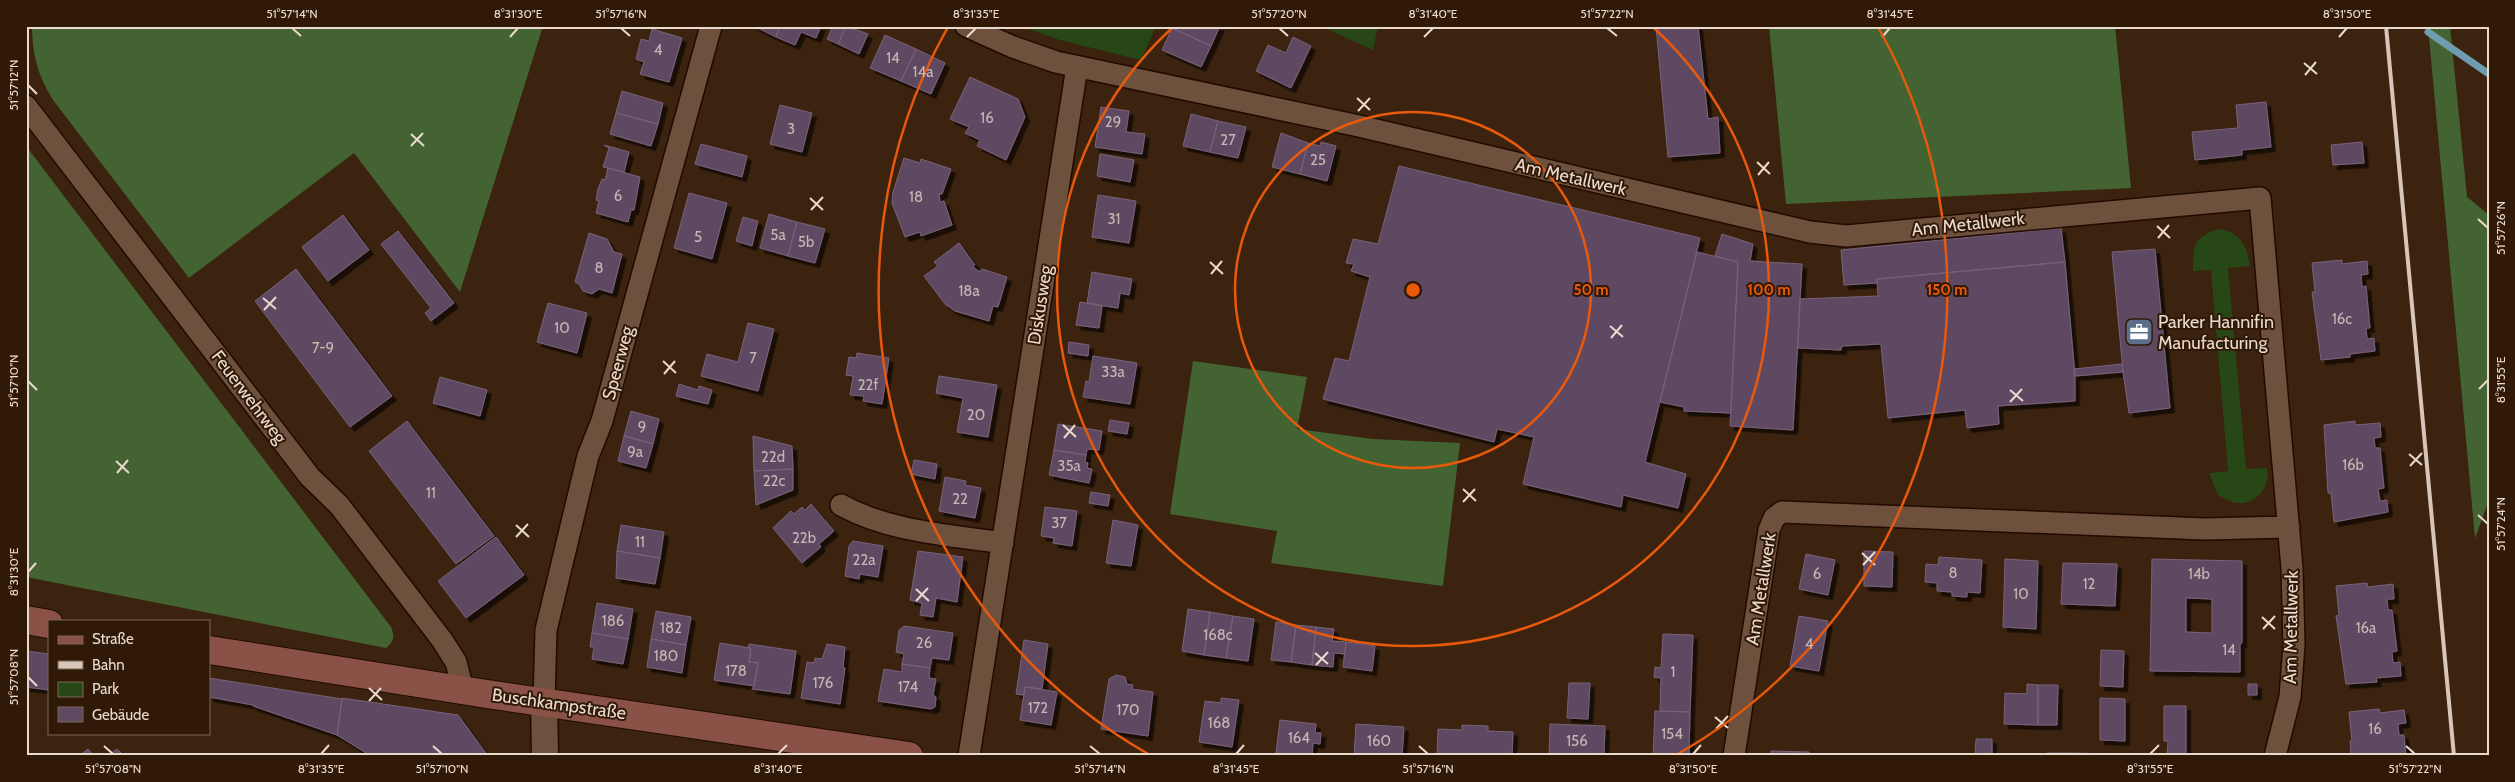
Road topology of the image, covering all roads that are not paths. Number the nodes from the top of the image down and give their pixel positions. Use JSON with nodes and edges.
{"nodes":[{"id":1,"x":711,"y":26,"type":"edge"},
{"id":2,"x":966,"y":26,"type":"edge"},
{"id":3,"x":988,"y":31,"type":"edge"},
{"id":4,"x":1078,"y":67,"type":"junction"},
{"id":5,"x":26,"y":106,"type":"edge"},
{"id":6,"x":841,"y":505,"type":"dead end"},
{"id":7,"x":2289,"y":527,"type":"junction"},
{"id":8,"x":1003,"y":543,"type":"junction"},
{"id":9,"x":26,"y":620,"type":"edge"},
{"id":10,"x":48,"y":624,"type":"edge"},
{"id":11,"x":210,"y":650,"type":"edge"},
{"id":12,"x":463,"y":690,"type":"junction"},
{"id":13,"x":544,"y":701,"type":"junction"},
{"id":14,"x":545,"y":756,"type":"edge"},
{"id":15,"x":910,"y":756,"type":"edge"},
{"id":16,"x":969,"y":756,"type":"edge"},
{"id":17,"x":1734,"y":756,"type":"edge"},
{"id":18,"x":2275,"y":756,"type":"edge"}],
"edges":[{"from":1,"to":13,"type":"street","name":"Speerweg"},
{"from":2,"to":3,"type":"street"},
{"from":3,"to":4,"type":"street"},
{"from":4,"to":7,"type":"street","name":"Am Metallwerk"},
{"from":4,"to":8,"type":"street","name":"Diskusweg"},
{"from":5,"to":12,"type":"street","name":"Feuerwehrweg"},
{"from":6,"to":8,"type":"street"},
{"from":7,"to":17,"type":"street","name":"Am Metallwerk"},
{"from":7,"to":18,"type":"street","name":"Am Metallwerk"},
{"from":8,"to":16,"type":"street","name":"Diskusweg"},
{"from":9,"to":10,"type":"main road"},
{"from":11,"to":12,"type":"main road","name":"Buschkampstraße"},
{"from":12,"to":13,"type":"main road","name":"Buschkampstraße"},
{"from":13,"to":14,"type":"street"},
{"from":13,"to":15,"type":"main road","name":"Buschkampstraße"}]}
